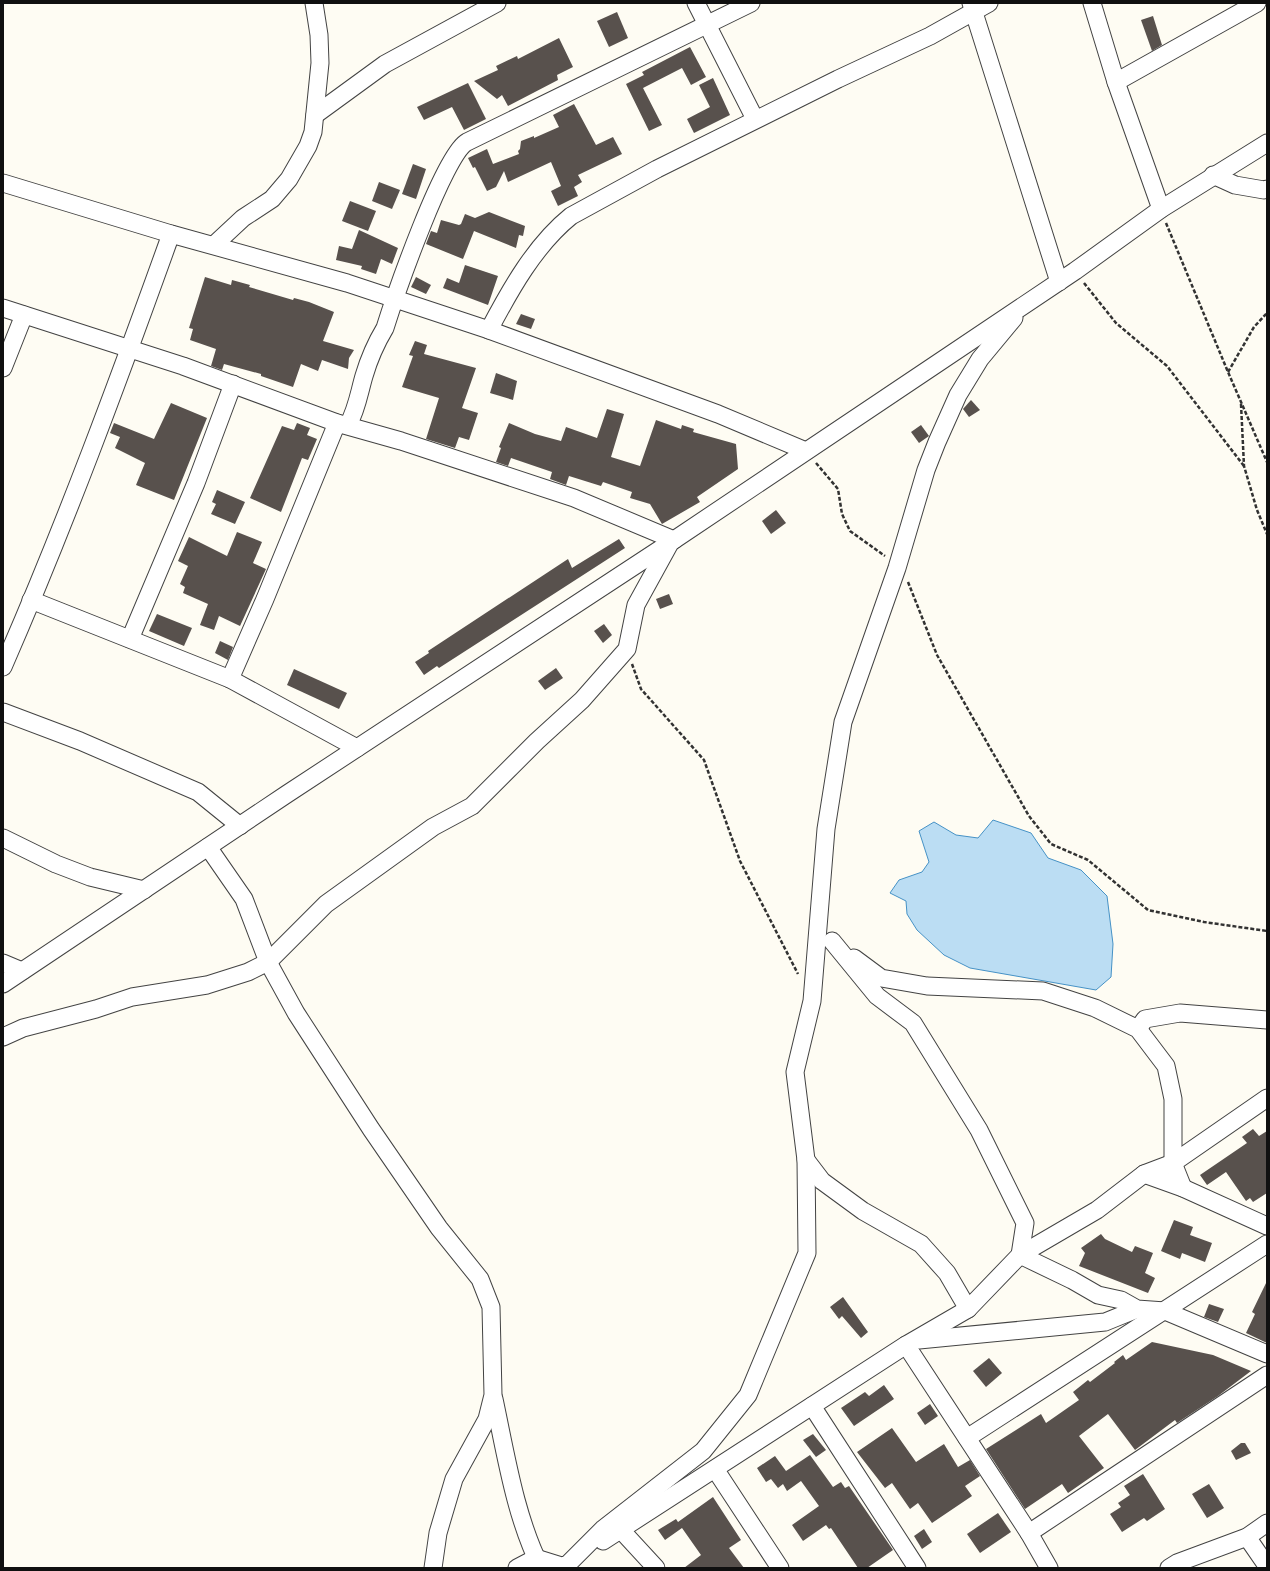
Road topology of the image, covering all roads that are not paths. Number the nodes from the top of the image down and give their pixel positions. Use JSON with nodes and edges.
{"nodes":[{"id":1,"x":314,"y":3,"type":"edge"},
{"id":2,"x":497,"y":3,"type":"edge"},
{"id":3,"x":696,"y":3,"type":"edge"},
{"id":4,"x":751,"y":3,"type":"edge"},
{"id":5,"x":989,"y":3,"type":"edge"},
{"id":6,"x":1092,"y":3,"type":"edge"},
{"id":7,"x":1249,"y":5,"type":"edge"},
{"id":8,"x":972,"y":7,"type":"edge"},
{"id":9,"x":707,"y":24,"type":"junction"},
{"id":10,"x":1116,"y":82,"type":"junction"},
{"id":11,"x":315,"y":115,"type":"junction"},
{"id":12,"x":756,"y":120,"type":"junction"},
{"id":13,"x":1267,"y":143,"type":"edge"},
{"id":14,"x":1213,"y":175,"type":"junction"},
{"id":15,"x":3,"y":183,"type":"edge"},
{"id":16,"x":1267,"y":189,"type":"edge"},
{"id":17,"x":1161,"y":209,"type":"junction"},
{"id":18,"x":171,"y":234,"type":"junction"},
{"id":19,"x":214,"y":245,"type":"junction"},
{"id":20,"x":1059,"y":282,"type":"junction"},
{"id":21,"x":395,"y":299,"type":"junction"},
{"id":22,"x":1028,"y":302,"type":"junction"},
{"id":23,"x":3,"y":308,"type":"edge"},
{"id":24,"x":24,"y":315,"type":"junction"},
{"id":25,"x":489,"y":330,"type":"junction"},
{"id":26,"x":130,"y":348,"type":"junction"},
{"id":27,"x":3,"y":368,"type":"edge"},
{"id":28,"x":233,"y":384,"type":"junction"},
{"id":29,"x":342,"y":424,"type":"junction"},
{"id":30,"x":806,"y":451,"type":"junction"},
{"id":31,"x":672,"y":541,"type":"junction"},
{"id":32,"x":31,"y":600,"type":"junction"},
{"id":33,"x":130,"y":639,"type":"junction"},
{"id":34,"x":3,"y":667,"type":"edge"},
{"id":35,"x":230,"y":679,"type":"junction"},
{"id":36,"x":3,"y":712,"type":"edge"},
{"id":37,"x":357,"y":748,"type":"junction"},
{"id":38,"x":240,"y":826,"type":"junction"},
{"id":39,"x":3,"y":838,"type":"edge"},
{"id":40,"x":208,"y":847,"type":"junction"},
{"id":41,"x":144,"y":890,"type":"junction"},
{"id":42,"x":818,"y":930,"type":"junction"},
{"id":43,"x":832,"y":941,"type":"junction"},
{"id":44,"x":268,"y":962,"type":"junction"},
{"id":45,"x":3,"y":963,"type":"edge"},
{"id":46,"x":22,"y":971,"type":"junction"},
{"id":47,"x":3,"y":984,"type":"edge"},
{"id":48,"x":1267,"y":1020,"type":"edge"},
{"id":49,"x":1138,"y":1029,"type":"junction"},
{"id":50,"x":3,"y":1036,"type":"edge"},
{"id":51,"x":1267,"y":1098,"type":"edge"},
{"id":52,"x":806,"y":1160,"type":"junction"},
{"id":53,"x":1173,"y":1163,"type":"junction"},
{"id":54,"x":1144,"y":1174,"type":"junction"},
{"id":55,"x":1183,"y":1188,"type":"junction"},
{"id":56,"x":1267,"y":1226,"type":"edge"},
{"id":57,"x":1267,"y":1244,"type":"edge"},
{"id":58,"x":1020,"y":1255,"type":"junction"},
{"id":59,"x":968,"y":1309,"type":"junction"},
{"id":60,"x":1137,"y":1309,"type":"junction"},
{"id":61,"x":1165,"y":1311,"type":"junction"},
{"id":62,"x":909,"y":1343,"type":"junction"},
{"id":63,"x":1267,"y":1354,"type":"edge"},
{"id":64,"x":1267,"y":1375,"type":"edge"},
{"id":65,"x":493,"y":1395,"type":"junction"},
{"id":66,"x":812,"y":1406,"type":"junction"},
{"id":67,"x":967,"y":1438,"type":"junction"},
{"id":68,"x":715,"y":1469,"type":"junction"},
{"id":69,"x":1267,"y":1523,"type":"edge"},
{"id":70,"x":621,"y":1530,"type":"junction"},
{"id":71,"x":1029,"y":1533,"type":"junction"},
{"id":72,"x":1247,"y":1537,"type":"junction"},
{"id":73,"x":539,"y":1563,"type":"edge"},
{"id":74,"x":1267,"y":1566,"type":"edge"},
{"id":75,"x":563,"y":1567,"type":"edge"},
{"id":76,"x":776,"y":1567,"type":"edge"},
{"id":77,"x":433,"y":1568,"type":"edge"},
{"id":78,"x":517,"y":1568,"type":"edge"},
{"id":79,"x":656,"y":1568,"type":"edge"},
{"id":80,"x":917,"y":1568,"type":"edge"},
{"id":81,"x":1049,"y":1568,"type":"edge"},
{"id":82,"x":1169,"y":1568,"type":"edge"}],
"edges":[{"from":1,"to":11,"type":"street"},
{"from":2,"to":11,"type":"street"},
{"from":3,"to":9,"type":"street"},
{"from":4,"to":9,"type":"street"},
{"from":5,"to":8,"type":"street"},
{"from":6,"to":10,"type":"street"},
{"from":7,"to":10,"type":"street"},
{"from":8,"to":12,"type":"street"},
{"from":8,"to":20,"type":"street"},
{"from":9,"to":12,"type":"street"},
{"from":9,"to":21,"type":"street"},
{"from":10,"to":17,"type":"street"},
{"from":11,"to":19,"type":"street"},
{"from":12,"to":25,"type":"street"},
{"from":13,"to":14,"type":"street"},
{"from":14,"to":16,"type":"street"},
{"from":14,"to":17,"type":"street"},
{"from":15,"to":18,"type":"street"},
{"from":17,"to":20,"type":"street"},
{"from":18,"to":19,"type":"street"},
{"from":18,"to":26,"type":"street"},
{"from":19,"to":21,"type":"street"},
{"from":20,"to":22,"type":"street"},
{"from":21,"to":25,"type":"street"},
{"from":21,"to":29,"type":"street"},
{"from":22,"to":30,"type":"street"},
{"from":22,"to":42,"type":"street"},
{"from":23,"to":24,"type":"street"},
{"from":24,"to":26,"type":"street"},
{"from":24,"to":27,"type":"street"},
{"from":25,"to":30,"type":"street"},
{"from":26,"to":28,"type":"street"},
{"from":26,"to":32,"type":"street"},
{"from":28,"to":29,"type":"street"},
{"from":28,"to":33,"type":"street"},
{"from":29,"to":31,"type":"street"},
{"from":29,"to":35,"type":"street"},
{"from":30,"to":31,"type":"street"},
{"from":31,"to":37,"type":"street"},
{"from":31,"to":44,"type":"street"},
{"from":32,"to":33,"type":"street"},
{"from":32,"to":34,"type":"street"},
{"from":33,"to":35,"type":"street"},
{"from":35,"to":37,"type":"street"},
{"from":36,"to":38,"type":"street"},
{"from":37,"to":38,"type":"street"},
{"from":38,"to":40,"type":"street"},
{"from":39,"to":41,"type":"street"},
{"from":40,"to":41,"type":"street"},
{"from":40,"to":44,"type":"street"},
{"from":41,"to":46,"type":"street"},
{"from":42,"to":43,"type":"street"},
{"from":42,"to":52,"type":"street"},
{"from":43,"to":49,"type":"street"},
{"from":43,"to":58,"type":"street"},
{"from":44,"to":50,"type":"street"},
{"from":44,"to":65,"type":"street"},
{"from":45,"to":46,"type":"street"},
{"from":46,"to":47,"type":"street"},
{"from":48,"to":49,"type":"street"},
{"from":49,"to":53,"type":"street"},
{"from":51,"to":53,"type":"street"},
{"from":52,"to":59,"type":"street"},
{"from":52,"to":75,"type":"street"},
{"from":53,"to":54,"type":"street"},
{"from":53,"to":55,"type":"street"},
{"from":54,"to":55,"type":"street"},
{"from":54,"to":58,"type":"street"},
{"from":55,"to":56,"type":"street"},
{"from":57,"to":61,"type":"street"},
{"from":58,"to":59,"type":"street"},
{"from":58,"to":60,"type":"street"},
{"from":59,"to":62,"type":"street"},
{"from":60,"to":61,"type":"street"},
{"from":60,"to":62,"type":"street"},
{"from":61,"to":63,"type":"street"},
{"from":61,"to":67,"type":"street"},
{"from":62,"to":66,"type":"street"},
{"from":62,"to":67,"type":"street"},
{"from":64,"to":71,"type":"street"},
{"from":65,"to":73,"type":"street"},
{"from":65,"to":77,"type":"street"},
{"from":66,"to":68,"type":"street"},
{"from":66,"to":80,"type":"street"},
{"from":67,"to":71,"type":"street"},
{"from":68,"to":70,"type":"street"},
{"from":68,"to":76,"type":"street"},
{"from":69,"to":72,"type":"street"},
{"from":70,"to":75,"type":"street"},
{"from":70,"to":79,"type":"street"},
{"from":71,"to":81,"type":"street"},
{"from":72,"to":74,"type":"street"},
{"from":72,"to":82,"type":"street"},
{"from":73,"to":75,"type":"street"},
{"from":73,"to":78,"type":"street"}]}
